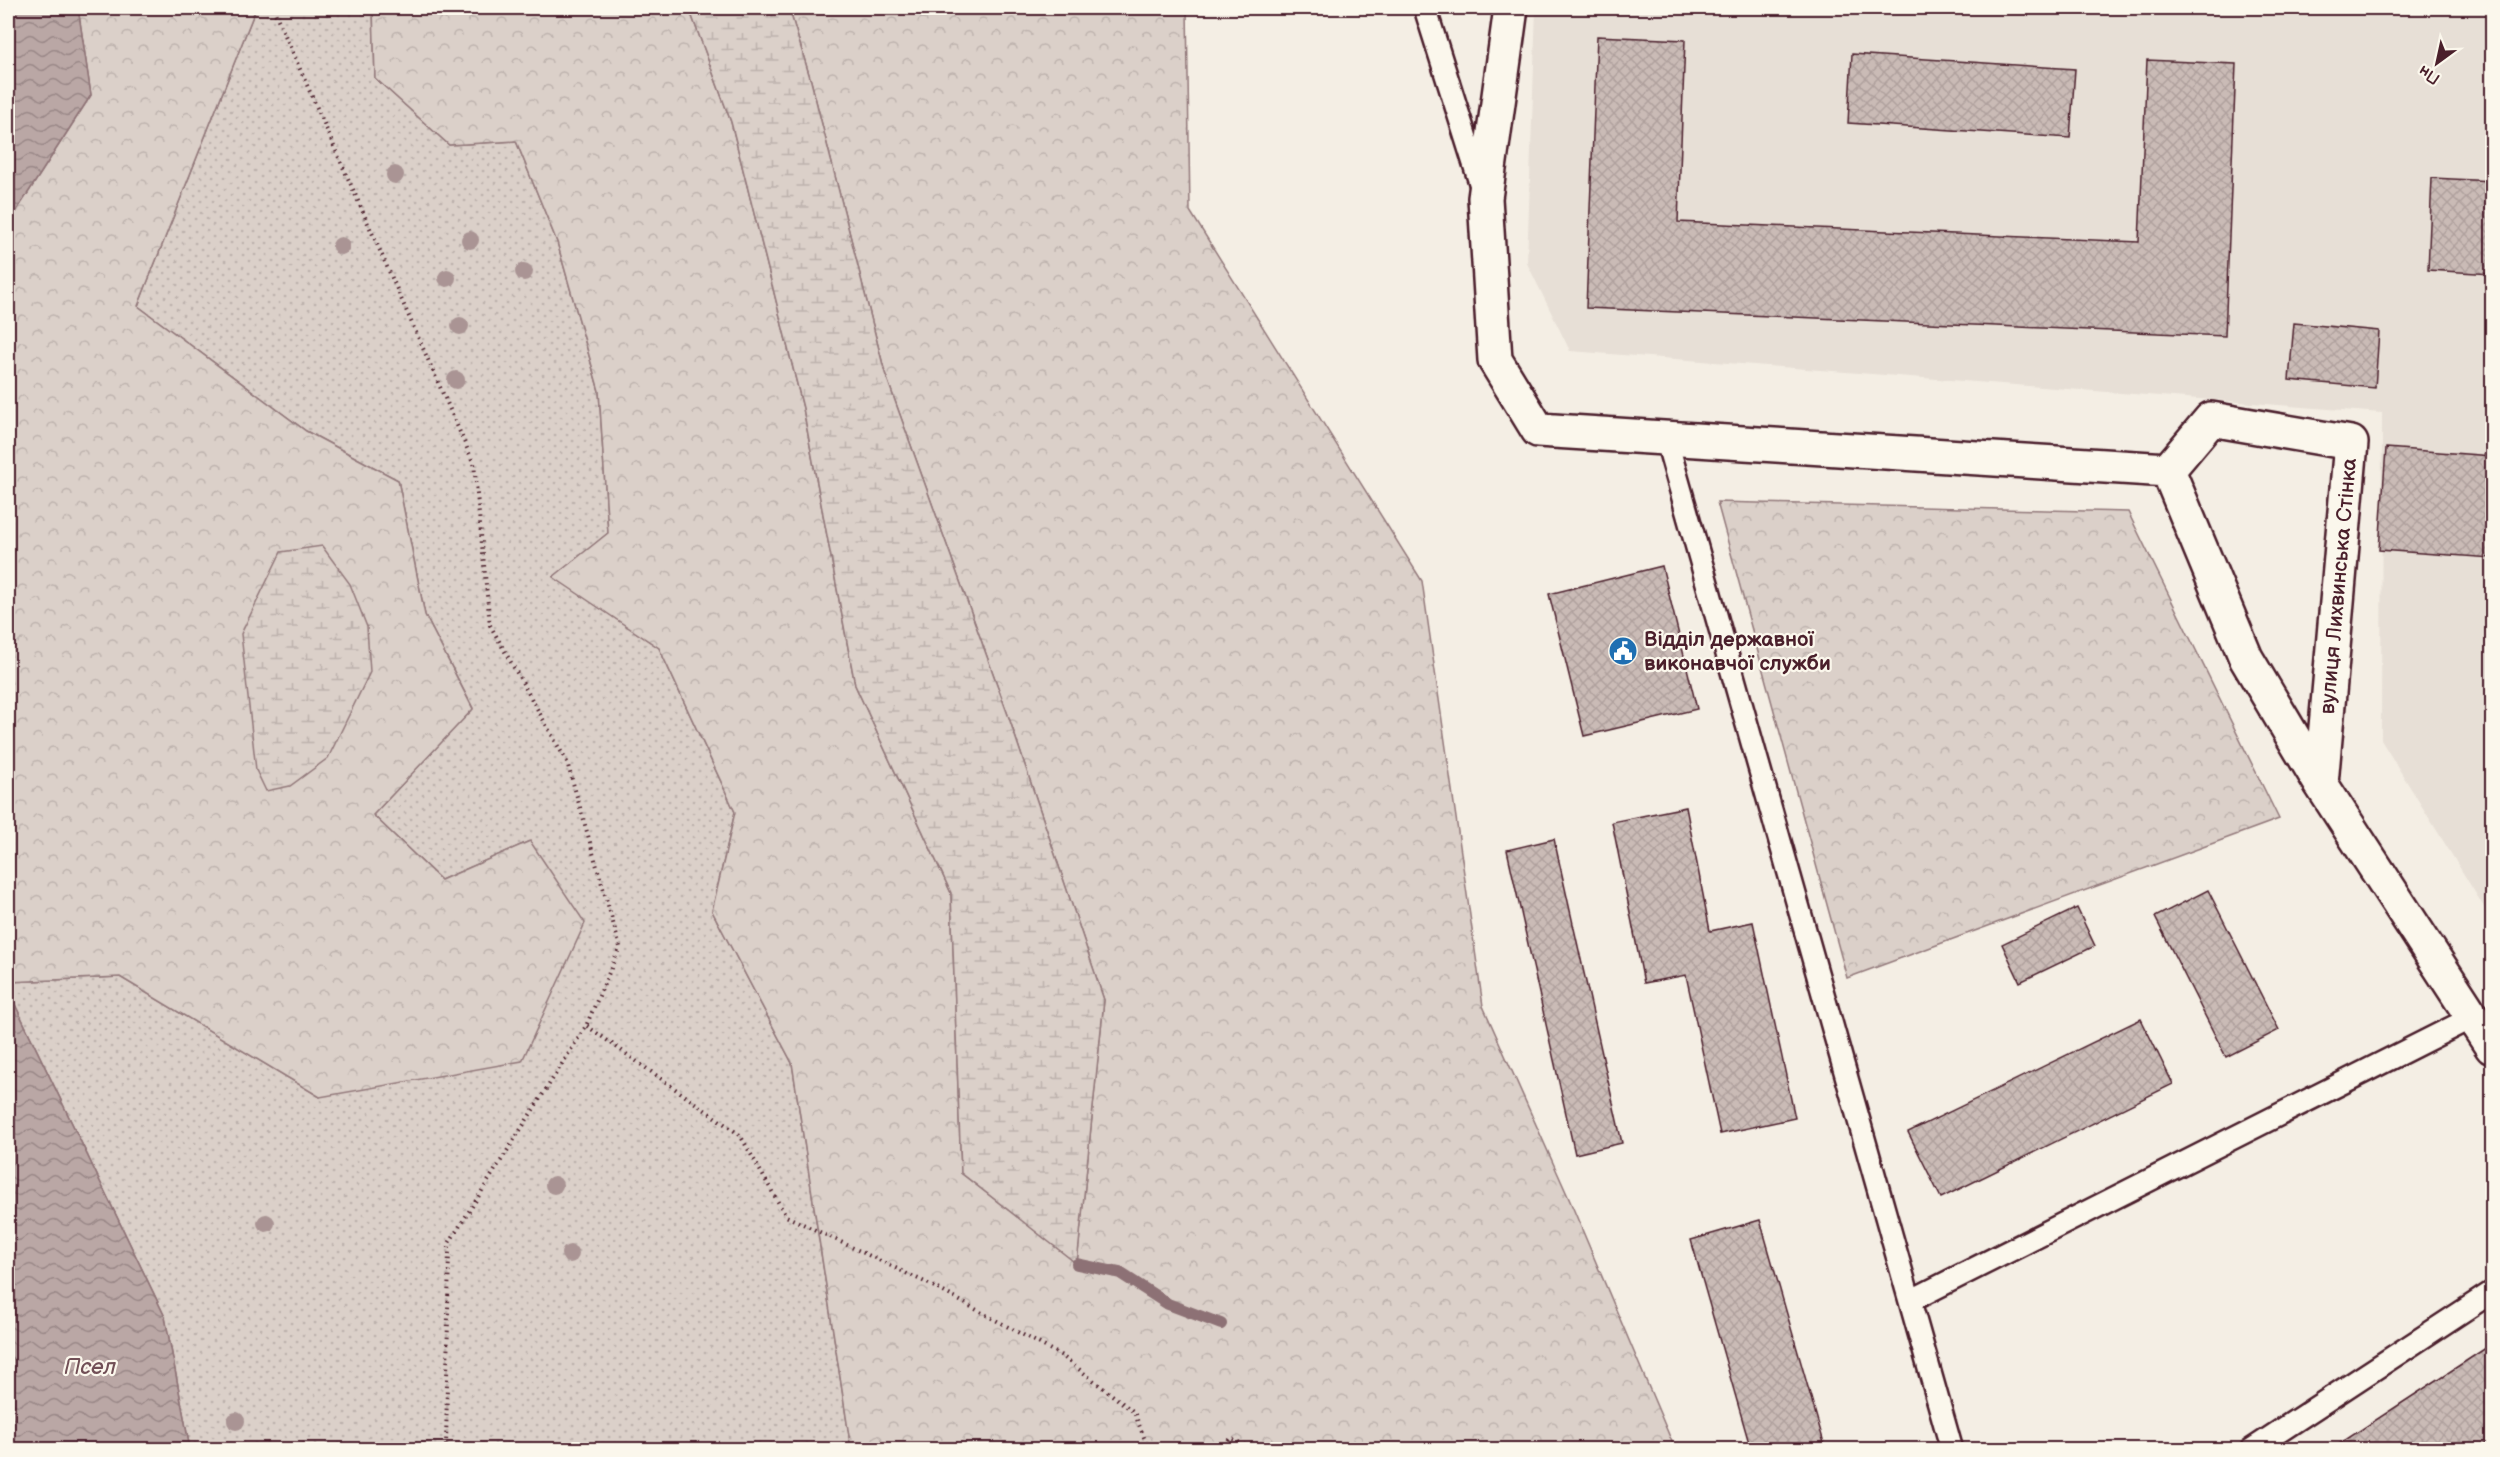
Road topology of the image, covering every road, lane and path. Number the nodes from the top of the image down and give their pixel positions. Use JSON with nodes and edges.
{"nodes":[{"id":1,"x":273,"y":8,"type":"edge"},
{"id":2,"x":1425,"y":8,"type":"edge"},
{"id":3,"x":1511,"y":8,"type":"edge"},
{"id":4,"x":1485,"y":198,"type":"junction"},
{"id":5,"x":1666,"y":438,"type":"junction"},
{"id":6,"x":2168,"y":470,"type":"junction"},
{"id":7,"x":2321,"y":784,"type":"junction"},
{"id":8,"x":2473,"y":1017,"type":"junction"},
{"id":9,"x":586,"y":1026,"type":"junction"},
{"id":10,"x":2493,"y":1047,"type":"edge"},
{"id":11,"x":2493,"y":1292,"type":"edge"},
{"id":12,"x":1910,"y":1301,"type":"junction"},
{"id":13,"x":446,"y":1449,"type":"edge"},
{"id":14,"x":1149,"y":1449,"type":"edge"},
{"id":15,"x":1221,"y":1449,"type":"edge"},
{"id":16,"x":1255,"y":1449,"type":"edge"},
{"id":17,"x":1952,"y":1449,"type":"edge"},
{"id":18,"x":2251,"y":1449,"type":"edge"}],
"edges":[{"from":1,"to":9,"type":"path"},
{"from":2,"to":4,"type":"lane"},
{"from":3,"to":4,"type":"street"},
{"from":4,"to":5,"type":"street"},
{"from":5,"to":6,"type":"street"},
{"from":5,"to":12,"type":"lane"},
{"from":6,"to":7,"type":"street","name":"вулиця Лихвинська Стінка"},
{"from":6,"to":7,"type":"street","name":"вулиця Лихвинська Стінка"},
{"from":7,"to":8,"type":"street","name":"вулиця Лихвинська Стінка"},
{"from":8,"to":10,"type":"street","name":"вулиця Лихвинська Стінка"},
{"from":8,"to":12,"type":"lane"},
{"from":9,"to":13,"type":"path"},
{"from":9,"to":14,"type":"path"},
{"from":11,"to":18,"type":"lane"},
{"from":12,"to":17,"type":"lane"},
{"from":15,"to":16,"type":"path"}]}
